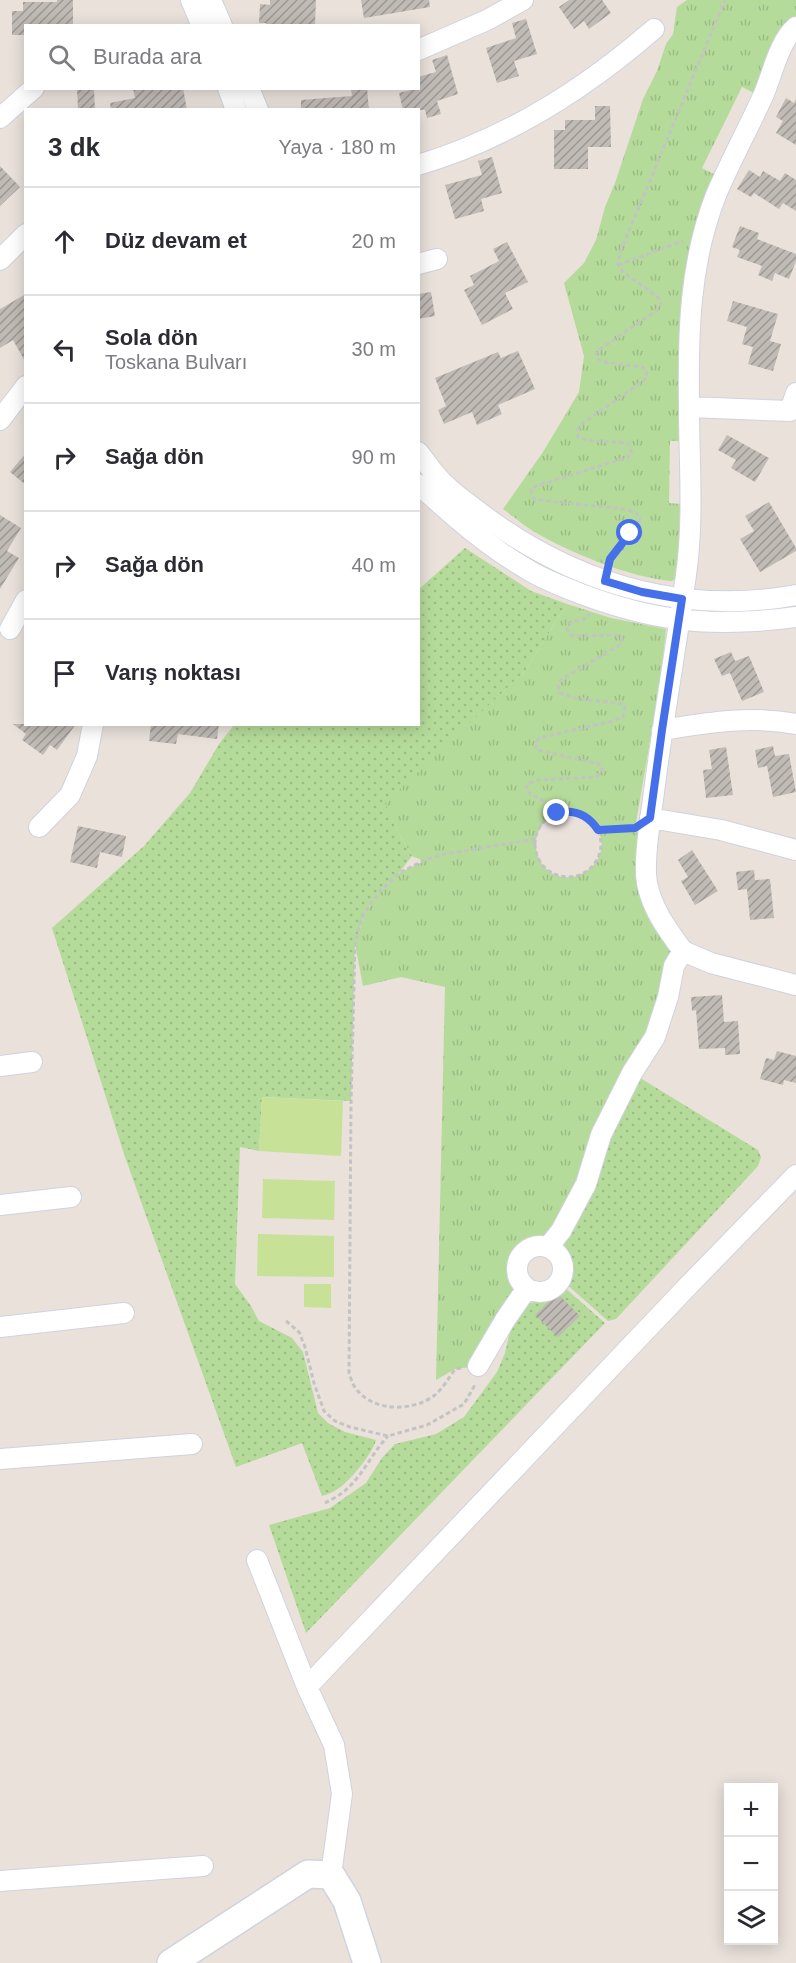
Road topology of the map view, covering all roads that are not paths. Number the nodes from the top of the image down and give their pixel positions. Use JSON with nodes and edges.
{"nodes":[{"id":1,"x":191,"y":0,"type":"edge"},
{"id":2,"x":211,"y":0,"type":"edge"},
{"id":3,"x":523,"y":0,"type":"edge"},
{"id":4,"x":201,"y":24,"type":"edge"},
{"id":5,"x":221,"y":24,"type":"edge"},
{"id":6,"x":796,"y":27,"type":"edge"},
{"id":7,"x":654,"y":29,"type":"dead end"},
{"id":8,"x":420,"y":49,"type":"edge"},
{"id":9,"x":32,"y":90,"type":"edge"},
{"id":10,"x":229,"y":90,"type":"edge"},
{"id":11,"x":250,"y":90,"type":"edge"},
{"id":12,"x":235,"y":108,"type":"edge"},
{"id":13,"x":257,"y":108,"type":"edge"},
{"id":14,"x":0,"y":118,"type":"edge"},
{"id":15,"x":420,"y":164,"type":"edge"},
{"id":16,"x":24,"y":236,"type":"edge"},
{"id":17,"x":0,"y":260,"type":"edge"},
{"id":18,"x":24,"y":389,"type":"edge"},
{"id":19,"x":794,"y":405,"type":"edge"},
{"id":20,"x":689,"y":407,"type":"junction"},
{"id":21,"x":0,"y":420,"type":"edge"},
{"id":22,"x":420,"y":455,"type":"edge"},
{"id":23,"x":420,"y":486,"type":"edge"},
{"id":24,"x":796,"y":595,"type":"edge"},
{"id":25,"x":682,"y":599,"type":"junction"},
{"id":26,"x":24,"y":604,"type":"edge"},
{"id":27,"x":796,"y":617,"type":"edge"},
{"id":28,"x":679,"y":620,"type":"junction"},
{"id":29,"x":10,"y":629,"type":"dead end"},
{"id":30,"x":796,"y":724,"type":"edge"},
{"id":31,"x":93,"y":726,"type":"edge"},
{"id":32,"x":662,"y":730,"type":"junction"},
{"id":33,"x":650,"y":818,"type":"junction"},
{"id":34,"x":39,"y":826,"type":"dead end"},
{"id":35,"x":796,"y":850,"type":"edge"},
{"id":36,"x":683,"y":951,"type":"junction"},
{"id":37,"x":796,"y":985,"type":"edge"},
{"id":38,"x":32,"y":1062,"type":"dead end"},
{"id":39,"x":0,"y":1066,"type":"edge"},
{"id":40,"x":796,"y":1175,"type":"edge"},
{"id":41,"x":71,"y":1197,"type":"dead end"},
{"id":42,"x":0,"y":1205,"type":"edge"},
{"id":43,"x":548,"y":1247,"type":"junction"},
{"id":44,"x":527,"y":1288,"type":"junction"},
{"id":45,"x":124,"y":1313,"type":"dead end"},
{"id":46,"x":0,"y":1327,"type":"edge"},
{"id":47,"x":478,"y":1366,"type":"road end"},
{"id":48,"x":192,"y":1444,"type":"dead end"},
{"id":49,"x":0,"y":1458,"type":"edge"},
{"id":50,"x":257,"y":1560,"type":"dead end"},
{"id":51,"x":308,"y":1687,"type":"junction"},
{"id":52,"x":203,"y":1866,"type":"dead end"},
{"id":53,"x":332,"y":1875,"type":"junction"},
{"id":54,"x":0,"y":1881,"type":"edge"},
{"id":55,"x":171,"y":1963,"type":"edge"},
{"id":56,"x":367,"y":1963,"type":"edge"}],
"edges":[{"from":1,"to":4,"type":"street"},
{"from":2,"to":5,"type":"street"},
{"from":3,"to":8,"type":"street"},
{"from":6,"to":20,"type":"street"},
{"from":7,"to":15,"type":"street"},
{"from":9,"to":14,"type":"street"},
{"from":10,"to":12,"type":"street"},
{"from":11,"to":13,"type":"street"},
{"from":16,"to":17,"type":"street"},
{"from":18,"to":21,"type":"street"},
{"from":19,"to":20,"type":"street"},
{"from":20,"to":25,"type":"street"},
{"from":22,"to":25,"type":"street"},
{"from":23,"to":28,"type":"street"},
{"from":24,"to":25,"type":"street"},
{"from":25,"to":28,"type":"street"},
{"from":26,"to":29,"type":"street"},
{"from":27,"to":28,"type":"street"},
{"from":28,"to":32,"type":"street"},
{"from":30,"to":32,"type":"street"},
{"from":31,"to":34,"type":"street"},
{"from":32,"to":33,"type":"street"},
{"from":33,"to":35,"type":"street"},
{"from":33,"to":36,"type":"street"},
{"from":36,"to":37,"type":"street"},
{"from":36,"to":43,"type":"street"},
{"from":38,"to":39,"type":"street"},
{"from":40,"to":51,"type":"street"},
{"from":41,"to":42,"type":"street"},
{"from":43,"to":44,"type":"street"},
{"from":43,"to":44,"type":"street"},
{"from":44,"to":47,"type":"street"},
{"from":45,"to":46,"type":"street"},
{"from":48,"to":49,"type":"street"},
{"from":50,"to":51,"type":"street"},
{"from":51,"to":53,"type":"street"},
{"from":52,"to":54,"type":"street"},
{"from":53,"to":55,"type":"main road"},
{"from":53,"to":56,"type":"main road"}]}
